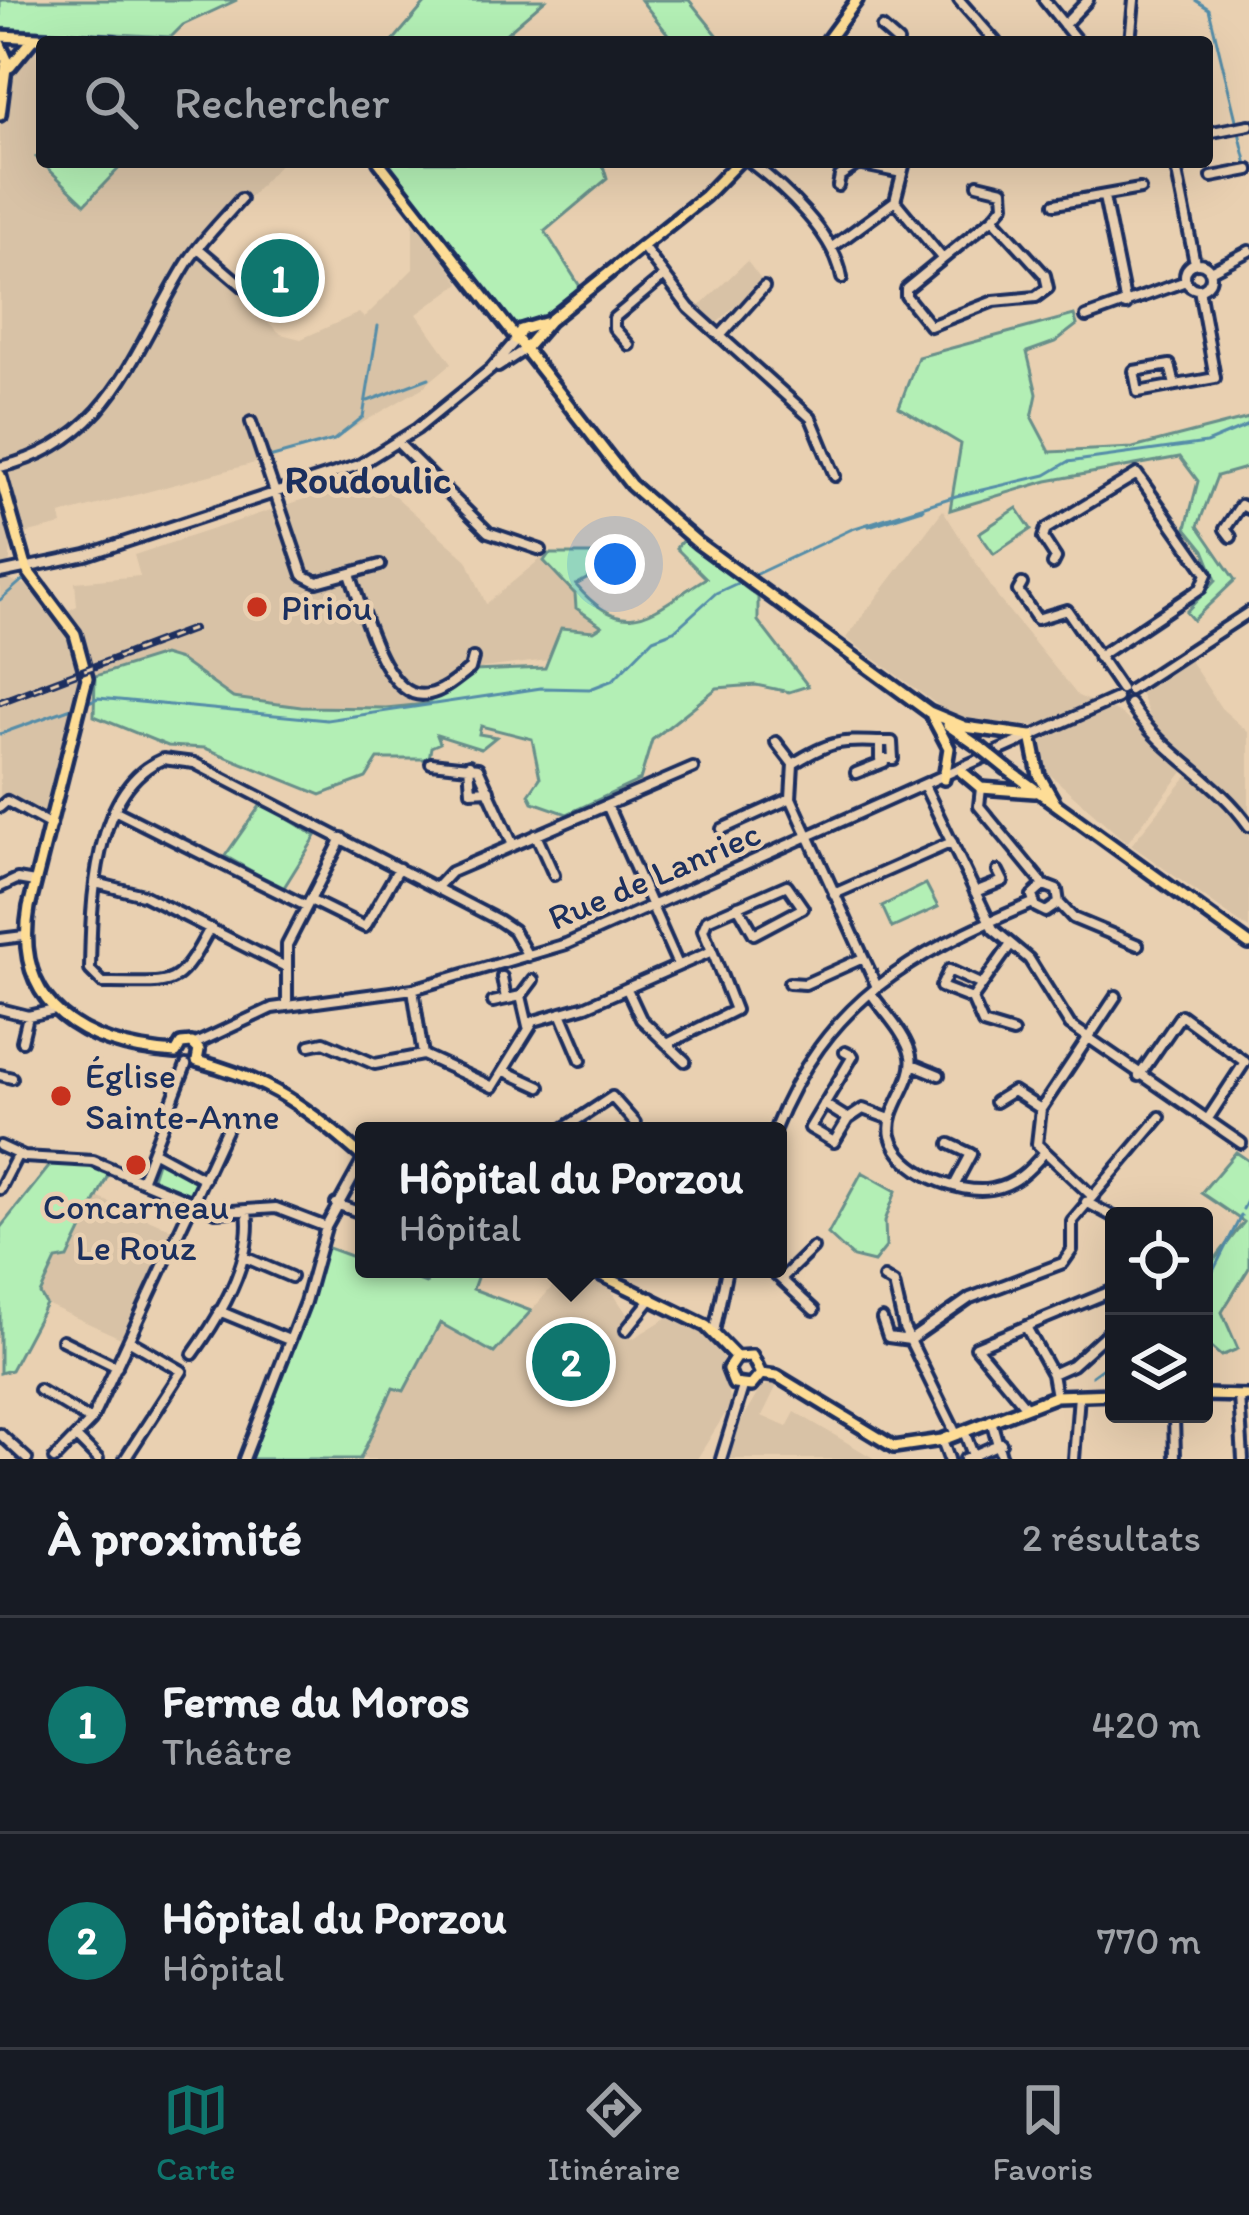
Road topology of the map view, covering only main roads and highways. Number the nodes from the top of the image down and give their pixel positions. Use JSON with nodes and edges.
{"nodes":[{"id":1,"x":856,"y":0,"type":"edge"},
{"id":2,"x":830,"y":36,"type":"edge"},
{"id":3,"x":35,"y":38,"type":"joint"},
{"id":4,"x":6,"y":46,"type":"edge"},
{"id":5,"x":0,"y":115,"type":"edge"},
{"id":6,"x":384,"y":168,"type":"edge"},
{"id":7,"x":731,"y":168,"type":"edge"},
{"id":8,"x":549,"y":321,"type":"junction"},
{"id":9,"x":516,"y":340,"type":"junction"},
{"id":10,"x":524,"y":350,"type":"junction"},
{"id":11,"x":0,"y":476,"type":"edge"},
{"id":12,"x":929,"y":712,"type":"junction"},
{"id":13,"x":1007,"y":729,"type":"junction"},
{"id":14,"x":1016,"y":746,"type":"road end"},
{"id":15,"x":962,"y":772,"type":"road end"},
{"id":16,"x":944,"y":779,"type":"road end"},
{"id":17,"x":1040,"y":793,"type":"junction"},
{"id":18,"x":1055,"y":803,"type":"junction"},
{"id":19,"x":1249,"y":944,"type":"edge"},
{"id":20,"x":176,"y":1053,"type":"junction"},
{"id":21,"x":191,"y":1063,"type":"junction"},
{"id":22,"x":355,"y":1150,"type":"edge"},
{"id":23,"x":610,"y":1278,"type":"edge"},
{"id":24,"x":736,"y":1357,"type":"junction"},
{"id":25,"x":761,"y":1374,"type":"junction"},
{"id":26,"x":1105,"y":1394,"type":"edge"},
{"id":27,"x":1213,"y":1395,"type":"edge"},
{"id":28,"x":1244,"y":1396,"type":"edge"}],
"edges":[{"from":1,"to":2,"type":"main road"},
{"from":3,"to":4,"type":"main road"},
{"from":3,"to":4,"type":"main road"},
{"from":4,"to":5,"type":"main road"},
{"from":6,"to":9,"type":"main road"},
{"from":7,"to":8,"type":"main road"},
{"from":8,"to":9,"type":"main road"},
{"from":8,"to":10,"type":"main road"},
{"from":9,"to":10,"type":"main road"},
{"from":10,"to":12,"type":"main road"},
{"from":11,"to":20,"type":"main road"},
{"from":12,"to":13,"type":"main road"},
{"from":12,"to":16,"type":"main road"},
{"from":12,"to":17,"type":"main road","bridge":true},
{"from":13,"to":14,"type":"main road"},
{"from":13,"to":18,"type":"main road"},
{"from":15,"to":17,"type":"main road"},
{"from":17,"to":18,"type":"main road"},
{"from":18,"to":19,"type":"main road"},
{"from":20,"to":21,"type":"main road"},
{"from":20,"to":21,"type":"main road"},
{"from":21,"to":22,"type":"main road"},
{"from":23,"to":24,"type":"main road"},
{"from":24,"to":25,"type":"main road"},
{"from":24,"to":25,"type":"main road"},
{"from":25,"to":26,"type":"main road"},
{"from":27,"to":28,"type":"main road"}]}
